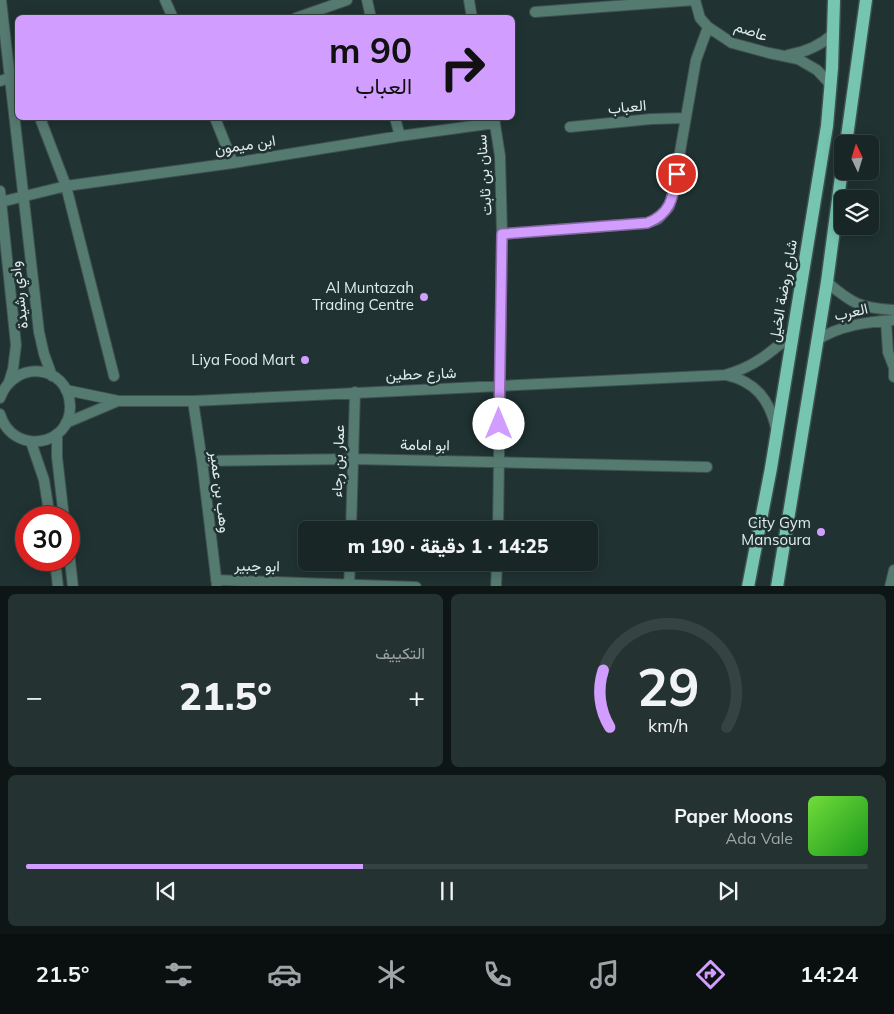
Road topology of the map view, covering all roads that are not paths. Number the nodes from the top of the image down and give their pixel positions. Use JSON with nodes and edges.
{"nodes":[{"id":1,"x":165,"y":0,"type":"edge"},
{"id":2,"x":347,"y":0,"type":"edge"},
{"id":3,"x":367,"y":0,"type":"edge"},
{"id":4,"x":468,"y":0,"type":"edge"},
{"id":5,"x":695,"y":0,"type":"edge"},
{"id":6,"x":834,"y":0,"type":"edge"},
{"id":7,"x":866,"y":0,"type":"edge"},
{"id":8,"x":3,"y":1,"type":"edge"},
{"id":9,"x":536,"y":12,"type":"dead end"},
{"id":10,"x":172,"y":15,"type":"edge"},
{"id":11,"x":304,"y":15,"type":"edge"},
{"id":12,"x":370,"y":15,"type":"edge"},
{"id":13,"x":471,"y":15,"type":"edge"},
{"id":14,"x":708,"y":27,"type":"junction"},
{"id":15,"x":833,"y":34,"type":"junction"},
{"id":16,"x":787,"y":56,"type":"junction"},
{"id":17,"x":5,"y":79,"type":"edge"},
{"id":18,"x":831,"y":85,"type":"junction"},
{"id":19,"x":686,"y":118,"type":"junction"},
{"id":20,"x":41,"y":120,"type":"edge"},
{"id":21,"x":216,"y":120,"type":"edge"},
{"id":22,"x":396,"y":120,"type":"edge"},
{"id":23,"x":494,"y":120,"type":"edge"},
{"id":24,"x":570,"y":127,"type":"dead end"},
{"id":25,"x":847,"y":135,"type":"edge"},
{"id":26,"x":400,"y":136,"type":"junction"},
{"id":27,"x":233,"y":163,"type":"junction"},
{"id":28,"x":841,"y":180,"type":"edge"},
{"id":29,"x":66,"y":186,"type":"junction"},
{"id":30,"x":0,"y":190,"type":"edge"},
{"id":31,"x":23,"y":198,"type":"junction"},
{"id":32,"x":1,"y":202,"type":"edge"},
{"id":33,"x":502,"y":234,"type":"junction"},
{"id":34,"x":827,"y":282,"type":"junction"},
{"id":35,"x":892,"y":318,"type":"edge"},
{"id":36,"x":792,"y":334,"type":"junction"},
{"id":37,"x":894,"y":336,"type":"edge"},
{"id":38,"x":817,"y":340,"type":"junction"},
{"id":39,"x":893,"y":362,"type":"edge"},
{"id":40,"x":725,"y":375,"type":"junction"},
{"id":41,"x":52,"y":376,"type":"junction"},
{"id":42,"x":114,"y":376,"type":"dead end"},
{"id":43,"x":894,"y":377,"type":"edge"},
{"id":44,"x":499,"y":386,"type":"junction"},
{"id":45,"x":66,"y":390,"type":"junction"},
{"id":46,"x":3,"y":391,"type":"edge"},
{"id":47,"x":355,"y":392,"type":"junction"},
{"id":48,"x":119,"y":401,"type":"junction"},
{"id":49,"x":193,"y":401,"type":"junction"},
{"id":50,"x":0,"y":414,"type":"edge"},
{"id":51,"x":66,"y":423,"type":"junction"},
{"id":52,"x":2,"y":425,"type":"edge"},
{"id":53,"x":776,"y":429,"type":"junction"},
{"id":54,"x":57,"y":434,"type":"junction"},
{"id":55,"x":31,"y":442,"type":"junction"},
{"id":56,"x":354,"y":459,"type":"junction"},
{"id":57,"x":202,"y":461,"type":"junction"},
{"id":58,"x":499,"y":462,"type":"junction"},
{"id":59,"x":706,"y":467,"type":"dead end"},
{"id":60,"x":48,"y":506,"type":"edge"},
{"id":61,"x":63,"y":506,"type":"edge"},
{"id":62,"x":351,"y":521,"type":"edge"},
{"id":63,"x":498,"y":521,"type":"edge"},
{"id":64,"x":894,"y":570,"type":"edge"},
{"id":65,"x":56,"y":571,"type":"edge"},
{"id":66,"x":71,"y":571,"type":"edge"},
{"id":67,"x":350,"y":571,"type":"edge"},
{"id":68,"x":497,"y":571,"type":"edge"},
{"id":69,"x":217,"y":583,"type":"edge"},
{"id":70,"x":349,"y":585,"type":"edge"},
{"id":71,"x":58,"y":586,"type":"edge"},
{"id":72,"x":73,"y":586,"type":"edge"},
{"id":73,"x":416,"y":586,"type":"edge"},
{"id":74,"x":496,"y":586,"type":"edge"},
{"id":75,"x":748,"y":586,"type":"edge"},
{"id":76,"x":777,"y":586,"type":"edge"},
{"id":77,"x":890,"y":586,"type":"edge"}],
"edges":[{"from":1,"to":10,"type":"street"},
{"from":2,"to":11,"type":"street"},
{"from":3,"to":12,"type":"street"},
{"from":4,"to":13,"type":"street"},
{"from":5,"to":9,"type":"street"},
{"from":5,"to":14,"type":"street","name":"عاصم"},
{"from":6,"to":15,"type":"main road","name":"شارع روضة الخيل"},
{"from":7,"to":25,"type":"main road"},
{"from":8,"to":17,"type":"street","name":"وادي رشيدة"},
{"from":14,"to":16,"type":"street","name":"عاصم"},
{"from":14,"to":19,"type":"street"},
{"from":15,"to":16,"type":"street","name":"عاصم"},
{"from":15,"to":18,"type":"main road","name":"شارع روضة الخيل"},
{"from":16,"to":18,"type":"street","name":"عاصم"},
{"from":17,"to":31,"type":"street","name":"وادي رشيدة"},
{"from":18,"to":36,"type":"main road","name":"شارع روضة الخيل"},
{"from":19,"to":24,"type":"street","name":"العباب"},
{"from":19,"to":33,"type":"street"},
{"from":20,"to":29,"type":"street"},
{"from":21,"to":27,"type":"street"},
{"from":22,"to":26,"type":"street"},
{"from":23,"to":26,"type":"street","name":"ابن ميمون"},
{"from":23,"to":33,"type":"street","name":"سنان بن ثابت"},
{"from":26,"to":27,"type":"street","name":"ابن ميمون"},
{"from":27,"to":29,"type":"street","name":"ابن ميمون"},
{"from":28,"to":34,"type":"main road"},
{"from":29,"to":31,"type":"street","name":"ابن ميمون"},
{"from":29,"to":42,"type":"street"},
{"from":30,"to":32,"type":"street","name":"وادي رشيدة"},
{"from":31,"to":32,"type":"street","name":"ابن ميمون"},
{"from":31,"to":41,"type":"street","name":"وادي رشيدة"},
{"from":32,"to":46,"type":"street","name":"وادي رشيدة"},
{"from":33,"to":44,"type":"street","name":"سنان بن ثابت"},
{"from":34,"to":35,"type":"street","name":"العرب"},
{"from":34,"to":38,"type":"main road"},
{"from":35,"to":37,"type":"street"},
{"from":35,"to":38,"type":"street","name":"العرب"},
{"from":35,"to":39,"type":"street"},
{"from":36,"to":40,"type":"street","name":"شارع حطين"},
{"from":36,"to":53,"type":"main road","name":"شارع روضة الخيل"},
{"from":38,"to":76,"type":"main road"},
{"from":39,"to":43,"type":"street"},
{"from":40,"to":44,"type":"street","name":"شارع حطين"},
{"from":40,"to":53,"type":"street","name":"شارع حطين"},
{"from":41,"to":45,"type":"street"},
{"from":41,"to":46,"type":"street"},
{"from":44,"to":47,"type":"street","name":"شارع حطين"},
{"from":44,"to":58,"type":"street","name":"سنان بن ثابت"},
{"from":45,"to":48,"type":"street","name":"شارع حطين"},
{"from":45,"to":51,"type":"street"},
{"from":47,"to":49,"type":"street","name":"شارع حطين"},
{"from":47,"to":56,"type":"street","name":"عمار بن رجاء"},
{"from":48,"to":49,"type":"street","name":"شارع حطين"},
{"from":48,"to":51,"type":"street","name":"شارع حطين"},
{"from":49,"to":57,"type":"street","name":"وهب بن عمير"},
{"from":50,"to":52,"type":"street"},
{"from":51,"to":54,"type":"street"},
{"from":52,"to":55,"type":"street"},
{"from":53,"to":75,"type":"main road","name":"شارع روضة الخيل"},
{"from":54,"to":55,"type":"street"},
{"from":54,"to":61,"type":"street"},
{"from":55,"to":60,"type":"street"},
{"from":56,"to":57,"type":"street","name":"ابو امامة"},
{"from":56,"to":58,"type":"street","name":"ابو امامة"},
{"from":56,"to":62,"type":"street","name":"عمار بن رجاء"},
{"from":57,"to":69,"type":"street","name":"وهب بن عمير"},
{"from":58,"to":59,"type":"street","name":"ابو امامة"},
{"from":58,"to":63,"type":"street","name":"سنان بن ثابت"},
{"from":64,"to":77,"type":"street"},
{"from":65,"to":71,"type":"street"},
{"from":66,"to":72,"type":"street"},
{"from":67,"to":70,"type":"street"},
{"from":68,"to":74,"type":"street"},
{"from":69,"to":70,"type":"street","name":"ابو جبير"},
{"from":70,"to":73,"type":"street","name":"ابو جبير"}]}
